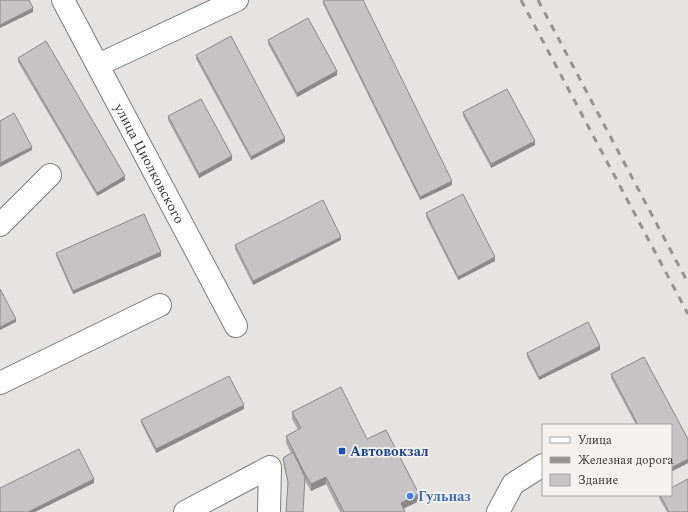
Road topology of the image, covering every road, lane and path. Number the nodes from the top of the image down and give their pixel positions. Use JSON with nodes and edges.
{"nodes":[{"id":1,"x":63,"y":0,"type":"edge"},
{"id":2,"x":237,"y":0,"type":"edge"},
{"id":3,"x":98,"y":65,"type":"junction"},
{"id":4,"x":50,"y":175,"type":"dead end"},
{"id":5,"x":0,"y":225,"type":"edge"},
{"id":6,"x":160,"y":304,"type":"dead end"},
{"id":7,"x":236,"y":326,"type":"dead end"},
{"id":8,"x":0,"y":383,"type":"edge"},
{"id":9,"x":542,"y":466,"type":"edge"},
{"id":10,"x":185,"y":512,"type":"edge"},
{"id":11,"x":269,"y":512,"type":"edge"},
{"id":12,"x":498,"y":512,"type":"edge"}],
"edges":[{"from":1,"to":3,"type":"street","name":"улица Циолковского"},
{"from":2,"to":3,"type":"street"},
{"from":3,"to":7,"type":"street","name":"улица Циолковского"},
{"from":4,"to":5,"type":"street"},
{"from":6,"to":8,"type":"street"},
{"from":9,"to":12,"type":"street"},
{"from":10,"to":11,"type":"street"}]}
